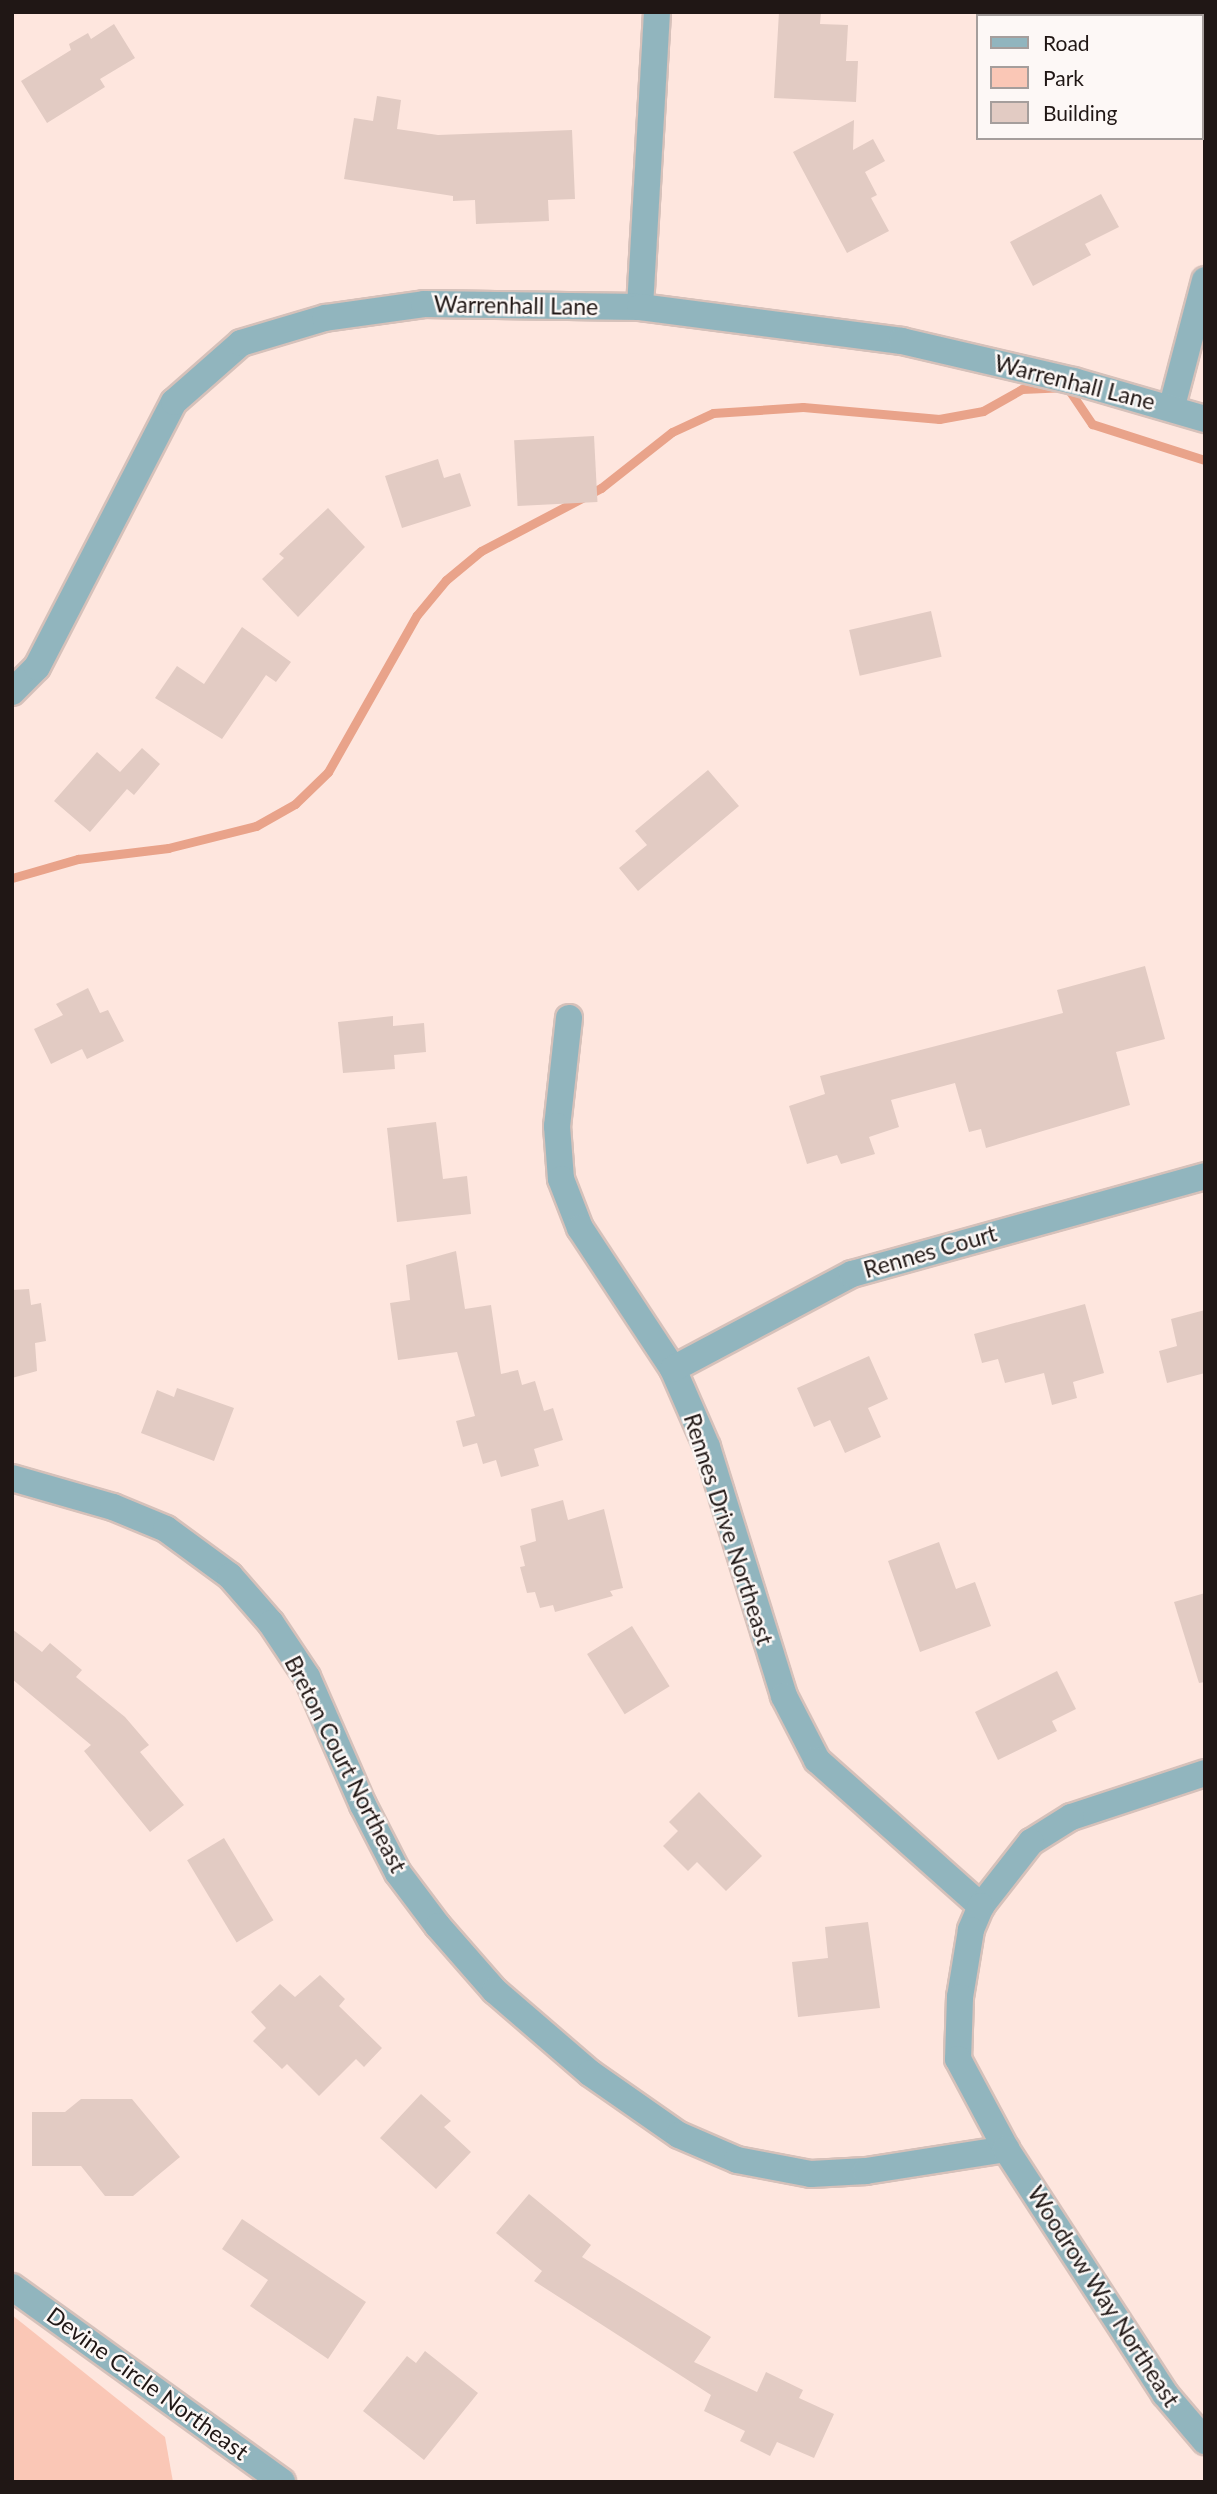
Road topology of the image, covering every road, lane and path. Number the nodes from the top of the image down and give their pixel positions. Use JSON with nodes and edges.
{"nodes":[{"id":1,"x":657,"y":12,"type":"edge"},
{"id":2,"x":1205,"y":280,"type":"edge"},
{"id":3,"x":640,"y":307,"type":"junction"},
{"id":4,"x":1172,"y":406,"type":"junction"},
{"id":5,"x":1205,"y":419,"type":"edge"},
{"id":6,"x":12,"y":692,"type":"edge"},
{"id":7,"x":569,"y":1018,"type":"dead end"},
{"id":8,"x":1205,"y":1176,"type":"edge"},
{"id":9,"x":673,"y":1369,"type":"junction"},
{"id":10,"x":12,"y":1478,"type":"edge"},
{"id":11,"x":1205,"y":1773,"type":"edge"},
{"id":12,"x":981,"y":1906,"type":"junction"},
{"id":13,"x":1006,"y":2149,"type":"junction"},
{"id":14,"x":12,"y":2287,"type":"edge"},
{"id":15,"x":1205,"y":2441,"type":"edge"},
{"id":16,"x":282,"y":2482,"type":"edge"}],
"edges":[{"from":1,"to":3,"type":"street"},
{"from":2,"to":4,"type":"street"},
{"from":3,"to":4,"type":"street","name":"Warrenhall Lane"},
{"from":3,"to":6,"type":"street","name":"Warrenhall Lane"},
{"from":4,"to":5,"type":"street","name":"Warrenhall Lane"},
{"from":7,"to":9,"type":"street","name":"Rennes Drive Northeast"},
{"from":8,"to":9,"type":"street","name":"Rennes Court"},
{"from":9,"to":12,"type":"street","name":"Rennes Drive Northeast"},
{"from":10,"to":13,"type":"street","name":"Breton Court Northeast"},
{"from":11,"to":12,"type":"street","name":"Woodrow Way Northeast"},
{"from":12,"to":13,"type":"street","name":"Woodrow Way Northeast"},
{"from":13,"to":15,"type":"street","name":"Woodrow Way Northeast"},
{"from":14,"to":16,"type":"street","name":"Devine Circle Northeast"}]}
